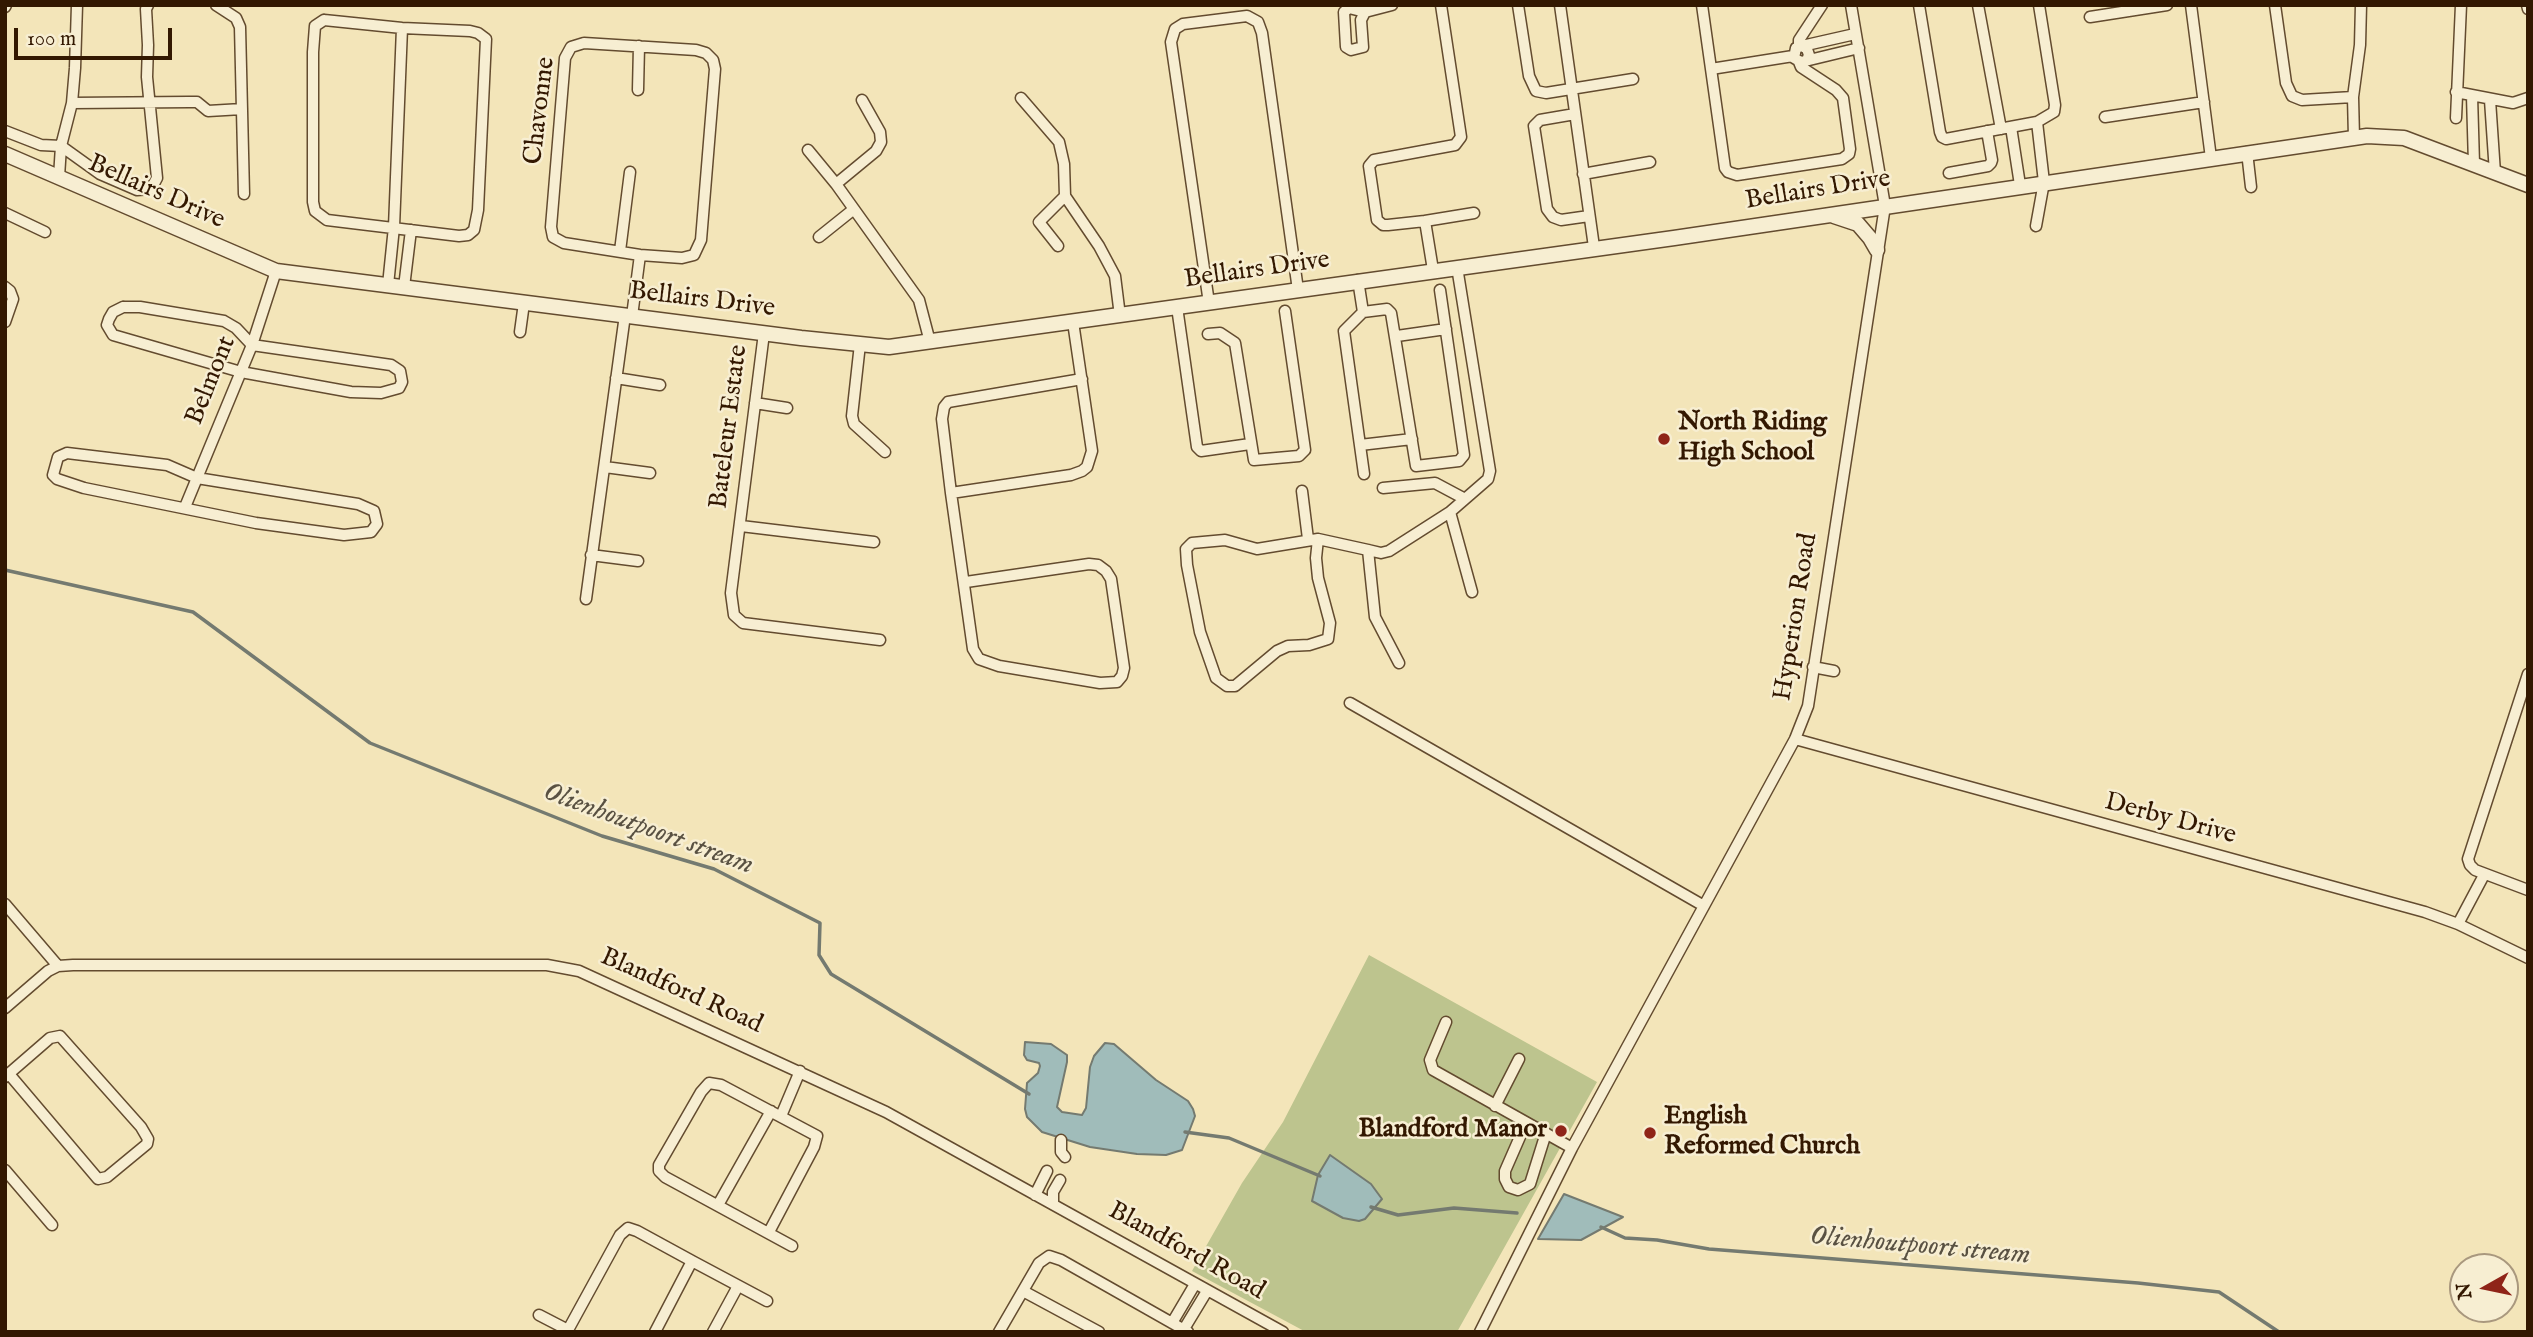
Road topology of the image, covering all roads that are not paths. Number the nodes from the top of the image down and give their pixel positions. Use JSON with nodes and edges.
{"nodes":[{"id":1,"x":77,"y":5,"type":"edge"},
{"id":2,"x":148,"y":5,"type":"edge"},
{"id":3,"x":216,"y":5,"type":"edge"},
{"id":4,"x":1392,"y":5,"type":"edge"},
{"id":5,"x":1441,"y":5,"type":"edge"},
{"id":6,"x":1518,"y":5,"type":"edge"},
{"id":7,"x":1560,"y":5,"type":"edge"},
{"id":8,"x":1702,"y":5,"type":"edge"},
{"id":9,"x":1822,"y":5,"type":"edge"},
{"id":10,"x":1851,"y":5,"type":"edge"},
{"id":11,"x":1919,"y":5,"type":"edge"},
{"id":12,"x":1978,"y":5,"type":"edge"},
{"id":13,"x":2039,"y":5,"type":"edge"},
{"id":14,"x":2166,"y":5,"type":"edge"},
{"id":15,"x":2192,"y":5,"type":"edge"},
{"id":16,"x":2275,"y":5,"type":"edge"},
{"id":17,"x":2361,"y":5,"type":"edge"},
{"id":18,"x":2461,"y":5,"type":"edge"},
{"id":19,"x":1365,"y":12,"type":"dead end"},
{"id":20,"x":2090,"y":17,"type":"dead end"},
{"id":21,"x":402,"y":28,"type":"junction"},
{"id":22,"x":1855,"y":34,"type":"junction"},
{"id":23,"x":639,"y":46,"type":"junction"},
{"id":24,"x":1858,"y":48,"type":"junction"},
{"id":25,"x":1800,"y":54,"type":"junction"},
{"id":26,"x":1711,"y":69,"type":"junction"},
{"id":27,"x":1633,"y":79,"type":"dead end"},
{"id":28,"x":1572,"y":89,"type":"junction"},
{"id":29,"x":638,"y":90,"type":"dead end"},
{"id":30,"x":2456,"y":92,"type":"junction"},
{"id":31,"x":2472,"y":96,"type":"junction"},
{"id":32,"x":2353,"y":97,"type":"junction"},
{"id":33,"x":1021,"y":98,"type":"dead end"},
{"id":34,"x":2528,"y":98,"type":"edge"},
{"id":35,"x":862,"y":100,"type":"dead end"},
{"id":36,"x":2490,"y":100,"type":"junction"},
{"id":37,"x":2204,"y":102,"type":"junction"},
{"id":38,"x":72,"y":103,"type":"junction"},
{"id":39,"x":150,"y":103,"type":"junction"},
{"id":40,"x":242,"y":109,"type":"junction"},
{"id":41,"x":1575,"y":114,"type":"junction"},
{"id":42,"x":2105,"y":117,"type":"dead end"},
{"id":43,"x":2456,"y":118,"type":"dead end"},
{"id":44,"x":2037,"y":122,"type":"junction"},
{"id":45,"x":2006,"y":128,"type":"junction"},
{"id":46,"x":5,"y":131,"type":"edge"},
{"id":47,"x":1987,"y":131,"type":"junction"},
{"id":48,"x":2354,"y":138,"type":"junction"},
{"id":49,"x":61,"y":146,"type":"junction"},
{"id":50,"x":808,"y":150,"type":"dead end"},
{"id":51,"x":2247,"y":152,"type":"junction"},
{"id":52,"x":5,"y":154,"type":"edge"},
{"id":53,"x":2211,"y":158,"type":"junction"},
{"id":54,"x":1650,"y":162,"type":"dead end"},
{"id":55,"x":2474,"y":163,"type":"junction"},
{"id":56,"x":630,"y":172,"type":"dead end"},
{"id":57,"x":1950,"y":173,"type":"dead end"},
{"id":58,"x":2495,"y":173,"type":"junction"},
{"id":59,"x":1583,"y":174,"type":"junction"},
{"id":60,"x":59,"y":177,"type":"junction"},
{"id":61,"x":2044,"y":182,"type":"junction"},
{"id":62,"x":836,"y":184,"type":"junction"},
{"id":63,"x":2020,"y":185,"type":"junction"},
{"id":64,"x":2528,"y":186,"type":"edge"},
{"id":65,"x":2251,"y":187,"type":"dead end"},
{"id":66,"x":244,"y":194,"type":"dead end"},
{"id":67,"x":1065,"y":196,"type":"junction"},
{"id":68,"x":1885,"y":206,"type":"junction"},
{"id":69,"x":853,"y":209,"type":"junction"},
{"id":70,"x":5,"y":213,"type":"edge"},
{"id":71,"x":1474,"y":213,"type":"dead end"},
{"id":72,"x":1830,"y":215,"type":"junction"},
{"id":73,"x":1589,"y":216,"type":"junction"},
{"id":74,"x":1425,"y":221,"type":"junction"},
{"id":75,"x":2036,"y":226,"type":"dead end"},
{"id":76,"x":394,"y":227,"type":"junction"},
{"id":77,"x":411,"y":230,"type":"junction"},
{"id":78,"x":46,"y":232,"type":"dead end"},
{"id":79,"x":819,"y":237,"type":"dead end"},
{"id":80,"x":1058,"y":246,"type":"dead end"},
{"id":81,"x":1594,"y":247,"type":"junction"},
{"id":82,"x":1877,"y":250,"type":"junction"},
{"id":83,"x":620,"y":251,"type":"junction"},
{"id":84,"x":640,"y":255,"type":"junction"},
{"id":85,"x":1457,"y":267,"type":"junction"},
{"id":86,"x":1433,"y":270,"type":"junction"},
{"id":87,"x":275,"y":271,"type":"junction"},
{"id":88,"x":1358,"y":280,"type":"junction"},
{"id":89,"x":388,"y":285,"type":"junction"},
{"id":90,"x":5,"y":287,"type":"edge"},
{"id":91,"x":404,"y":287,"type":"junction"},
{"id":92,"x":1298,"y":290,"type":"junction"},
{"id":93,"x":1440,"y":290,"type":"dead end"},
{"id":94,"x":524,"y":303,"type":"junction"},
{"id":95,"x":1209,"y":303,"type":"junction"},
{"id":96,"x":1177,"y":307,"type":"junction"},
{"id":97,"x":1285,"y":311,"type":"dead end"},
{"id":98,"x":1363,"y":312,"type":"junction"},
{"id":99,"x":629,"y":316,"type":"junction"},
{"id":100,"x":1121,"y":316,"type":"junction"},
{"id":101,"x":5,"y":322,"type":"edge"},
{"id":102,"x":1073,"y":322,"type":"junction"},
{"id":103,"x":1446,"y":329,"type":"junction"},
{"id":104,"x":520,"y":332,"type":"dead end"},
{"id":105,"x":764,"y":333,"type":"junction"},
{"id":106,"x":1208,"y":334,"type":"dead end"},
{"id":107,"x":1397,"y":336,"type":"junction"},
{"id":108,"x":930,"y":342,"type":"junction"},
{"id":109,"x":860,"y":344,"type":"junction"},
{"id":110,"x":252,"y":345,"type":"junction"},
{"id":111,"x":241,"y":372,"type":"junction"},
{"id":112,"x":616,"y":378,"type":"junction"},
{"id":113,"x":1082,"y":379,"type":"junction"},
{"id":114,"x":660,"y":385,"type":"dead end"},
{"id":115,"x":755,"y":402,"type":"junction"},
{"id":116,"x":787,"y":408,"type":"dead end"},
{"id":117,"x":1412,"y":439,"type":"junction"},
{"id":118,"x":1251,"y":444,"type":"junction"},
{"id":119,"x":1360,"y":446,"type":"junction"},
{"id":120,"x":885,"y":452,"type":"dead end"},
{"id":121,"x":605,"y":467,"type":"junction"},
{"id":122,"x":650,"y":472,"type":"dead end"},
{"id":123,"x":1364,"y":474,"type":"dead end"},
{"id":124,"x":197,"y":478,"type":"junction"},
{"id":125,"x":1383,"y":488,"type":"dead end"},
{"id":126,"x":1302,"y":491,"type":"dead end"},
{"id":127,"x":951,"y":492,"type":"junction"},
{"id":128,"x":1465,"y":499,"type":"junction"},
{"id":129,"x":185,"y":507,"type":"junction"},
{"id":130,"x":1450,"y":512,"type":"junction"},
{"id":131,"x":741,"y":526,"type":"junction"},
{"id":132,"x":1313,"y":539,"type":"junction"},
{"id":133,"x":874,"y":542,"type":"dead end"},
{"id":134,"x":1368,"y":550,"type":"junction"},
{"id":135,"x":591,"y":555,"type":"junction"},
{"id":136,"x":638,"y":561,"type":"dead end"},
{"id":137,"x":966,"y":582,"type":"junction"},
{"id":138,"x":1472,"y":592,"type":"dead end"},
{"id":139,"x":586,"y":599,"type":"dead end"},
{"id":140,"x":880,"y":640,"type":"dead end"},
{"id":141,"x":1399,"y":663,"type":"dead end"},
{"id":142,"x":1814,"y":667,"type":"junction"},
{"id":143,"x":1833,"y":671,"type":"dead end"},
{"id":144,"x":2528,"y":674,"type":"edge"},
{"id":145,"x":1350,"y":703,"type":"dead end"},
{"id":146,"x":1795,"y":738,"type":"junction"},
{"id":147,"x":2484,"y":875,"type":"junction"},
{"id":148,"x":2528,"y":890,"type":"edge"},
{"id":149,"x":5,"y":904,"type":"edge"},
{"id":150,"x":1704,"y":906,"type":"junction"},
{"id":151,"x":2458,"y":924,"type":"junction"},
{"id":152,"x":2528,"y":958,"type":"edge"},
{"id":153,"x":58,"y":966,"type":"junction"},
{"id":154,"x":5,"y":1008,"type":"edge"},
{"id":155,"x":1446,"y":1022,"type":"dead end"},
{"id":156,"x":1520,"y":1059,"type":"dead end"},
{"id":157,"x":800,"y":1071,"type":"junction"},
{"id":158,"x":7,"y":1075,"type":"edge"},
{"id":159,"x":1496,"y":1106,"type":"junction"},
{"id":160,"x":776,"y":1113,"type":"junction"},
{"id":161,"x":1525,"y":1122,"type":"junction"},
{"id":162,"x":1546,"y":1133,"type":"junction"},
{"id":163,"x":1061,"y":1140,"type":"dead end"},
{"id":164,"x":1572,"y":1148,"type":"junction"},
{"id":165,"x":1065,"y":1157,"type":"dead end"},
{"id":166,"x":5,"y":1170,"type":"edge"},
{"id":167,"x":1047,"y":1171,"type":"dead end"},
{"id":168,"x":1060,"y":1180,"type":"dead end"},
{"id":169,"x":1035,"y":1195,"type":"junction"},
{"id":170,"x":1053,"y":1203,"type":"junction"},
{"id":171,"x":718,"y":1205,"type":"junction"},
{"id":172,"x":52,"y":1225,"type":"dead end"},
{"id":173,"x":769,"y":1233,"type":"junction"},
{"id":174,"x":792,"y":1246,"type":"dead end"},
{"id":175,"x":692,"y":1261,"type":"junction"},
{"id":176,"x":1195,"y":1284,"type":"junction"},
{"id":177,"x":738,"y":1286,"type":"junction"},
{"id":178,"x":1023,"y":1291,"type":"junction"},
{"id":179,"x":1207,"y":1291,"type":"junction"},
{"id":180,"x":767,"y":1301,"type":"dead end"},
{"id":181,"x":539,"y":1315,"type":"dead end"},
{"id":182,"x":1172,"y":1323,"type":"junction"},
{"id":183,"x":570,"y":1331,"type":"edge"},
{"id":184,"x":1186,"y":1331,"type":"edge"},
{"id":185,"x":655,"y":1332,"type":"edge"},
{"id":186,"x":713,"y":1332,"type":"edge"},
{"id":187,"x":999,"y":1332,"type":"edge"},
{"id":188,"x":1099,"y":1332,"type":"edge"},
{"id":189,"x":1283,"y":1332,"type":"edge"},
{"id":190,"x":1480,"y":1332,"type":"edge"}],
"edges":[{"from":1,"to":38,"type":"street"},
{"from":2,"to":39,"type":"street"},
{"from":3,"to":40,"type":"street"},
{"from":4,"to":19,"type":"street"},
{"from":5,"to":74,"type":"street"},
{"from":6,"to":28,"type":"street"},
{"from":7,"to":28,"type":"street"},
{"from":8,"to":26,"type":"street"},
{"from":9,"to":25,"type":"street"},
{"from":10,"to":22,"type":"street","name":"Hyperion Road"},
{"from":11,"to":47,"type":"street"},
{"from":12,"to":45,"type":"street"},
{"from":13,"to":44,"type":"street"},
{"from":14,"to":20,"type":"street"},
{"from":15,"to":37,"type":"street"},
{"from":16,"to":32,"type":"street"},
{"from":17,"to":32,"type":"street"},
{"from":18,"to":30,"type":"street"},
{"from":21,"to":76,"type":"street"},
{"from":21,"to":76,"type":"street"},
{"from":21,"to":77,"type":"street"},
{"from":22,"to":24,"type":"street","name":"Hyperion Road"},
{"from":22,"to":25,"type":"street"},
{"from":23,"to":29,"type":"street"},
{"from":23,"to":83,"type":"street","name":"Chavonne"},
{"from":23,"to":84,"type":"street","name":"Chavonne"},
{"from":24,"to":25,"type":"street"},
{"from":24,"to":68,"type":"street","name":"Hyperion Road"},
{"from":25,"to":26,"type":"street"},
{"from":25,"to":26,"type":"street"},
{"from":27,"to":28,"type":"street"},
{"from":28,"to":41,"type":"street"},
{"from":30,"to":31,"type":"street"},
{"from":30,"to":43,"type":"street"},
{"from":31,"to":36,"type":"street"},
{"from":31,"to":55,"type":"street"},
{"from":32,"to":48,"type":"street"},
{"from":33,"to":67,"type":"street"},
{"from":34,"to":36,"type":"street"},
{"from":35,"to":62,"type":"street"},
{"from":36,"to":58,"type":"street"},
{"from":37,"to":42,"type":"street"},
{"from":37,"to":53,"type":"street"},
{"from":38,"to":39,"type":"street"},
{"from":38,"to":49,"type":"street"},
{"from":39,"to":40,"type":"street"},
{"from":39,"to":49,"type":"street"},
{"from":40,"to":66,"type":"street"},
{"from":41,"to":59,"type":"street"},
{"from":41,"to":73,"type":"street"},
{"from":44,"to":45,"type":"street"},
{"from":44,"to":61,"type":"street"},
{"from":45,"to":47,"type":"street"},
{"from":45,"to":63,"type":"street"},
{"from":46,"to":49,"type":"street"},
{"from":47,"to":57,"type":"street"},
{"from":48,"to":51,"type":"street","name":"Bellairs Drive"},
{"from":48,"to":55,"type":"street","name":"Bellairs Drive"},
{"from":49,"to":60,"type":"street"},
{"from":50,"to":62,"type":"street"},
{"from":51,"to":53,"type":"street","name":"Bellairs Drive"},
{"from":51,"to":65,"type":"street"},
{"from":52,"to":60,"type":"street","name":"Bellairs Drive"},
{"from":53,"to":61,"type":"street","name":"Bellairs Drive"},
{"from":54,"to":59,"type":"street"},
{"from":55,"to":58,"type":"street","name":"Bellairs Drive"},
{"from":56,"to":83,"type":"street"},
{"from":58,"to":64,"type":"street","name":"Bellairs Drive"},
{"from":59,"to":73,"type":"street"},
{"from":60,"to":87,"type":"street","name":"Bellairs Drive"},
{"from":61,"to":63,"type":"street","name":"Bellairs Drive"},
{"from":61,"to":75,"type":"street"},
{"from":62,"to":69,"type":"street"},
{"from":63,"to":68,"type":"street","name":"Bellairs Drive"},
{"from":67,"to":80,"type":"street"},
{"from":67,"to":100,"type":"street"},
{"from":68,"to":72,"type":"street","name":"Bellairs Drive"},
{"from":68,"to":82,"type":"street","name":"Hyperion Road"},
{"from":69,"to":79,"type":"street"},
{"from":69,"to":108,"type":"street"},
{"from":70,"to":78,"type":"street"},
{"from":71,"to":74,"type":"street"},
{"from":72,"to":81,"type":"street","name":"Bellairs Drive"},
{"from":72,"to":82,"type":"street"},
{"from":73,"to":81,"type":"street"},
{"from":74,"to":86,"type":"street"},
{"from":76,"to":77,"type":"street"},
{"from":76,"to":89,"type":"street"},
{"from":77,"to":91,"type":"street"},
{"from":81,"to":85,"type":"street","name":"Bellairs Drive"},
{"from":82,"to":142,"type":"street","name":"Hyperion Road"},
{"from":83,"to":84,"type":"street","name":"Chavonne"},
{"from":84,"to":99,"type":"street"},
{"from":85,"to":86,"type":"street","name":"Bellairs Drive"},
{"from":85,"to":128,"type":"street"},
{"from":86,"to":88,"type":"street","name":"Bellairs Drive"},
{"from":87,"to":89,"type":"street","name":"Bellairs Drive"},
{"from":87,"to":110,"type":"street","name":"Belmont"},
{"from":88,"to":92,"type":"street","name":"Bellairs Drive"},
{"from":88,"to":98,"type":"street"},
{"from":89,"to":91,"type":"street","name":"Bellairs Drive"},
{"from":90,"to":101,"type":"street"},
{"from":91,"to":94,"type":"street","name":"Bellairs Drive"},
{"from":92,"to":95,"type":"street","name":"Bellairs Drive"},
{"from":92,"to":95,"type":"street"},
{"from":93,"to":103,"type":"street"},
{"from":94,"to":99,"type":"street","name":"Bellairs Drive"},
{"from":94,"to":104,"type":"street"},
{"from":95,"to":96,"type":"street","name":"Bellairs Drive"},
{"from":96,"to":100,"type":"street","name":"Bellairs Drive"},
{"from":96,"to":118,"type":"street"},
{"from":97,"to":118,"type":"street"},
{"from":98,"to":107,"type":"street"},
{"from":98,"to":119,"type":"street"},
{"from":99,"to":105,"type":"street","name":"Bellairs Drive"},
{"from":99,"to":112,"type":"street"},
{"from":100,"to":102,"type":"street","name":"Bellairs Drive"},
{"from":102,"to":108,"type":"street","name":"Bellairs Drive"},
{"from":102,"to":113,"type":"street"},
{"from":103,"to":107,"type":"street"},
{"from":103,"to":117,"type":"street"},
{"from":105,"to":109,"type":"street","name":"Bellairs Drive"},
{"from":105,"to":115,"type":"street","name":"Bateleur Estate"},
{"from":106,"to":118,"type":"street"},
{"from":107,"to":117,"type":"street"},
{"from":108,"to":109,"type":"street","name":"Bellairs Drive"},
{"from":109,"to":120,"type":"street"},
{"from":110,"to":111,"type":"street","name":"Belmont"},
{"from":110,"to":111,"type":"street"},
{"from":110,"to":111,"type":"street"},
{"from":111,"to":124,"type":"street","name":"Belmont"},
{"from":112,"to":114,"type":"street"},
{"from":112,"to":121,"type":"street"},
{"from":113,"to":127,"type":"street"},
{"from":113,"to":127,"type":"street"},
{"from":115,"to":116,"type":"street"},
{"from":115,"to":131,"type":"street","name":"Bateleur Estate"},
{"from":117,"to":119,"type":"street"},
{"from":119,"to":123,"type":"street"},
{"from":121,"to":122,"type":"street"},
{"from":121,"to":135,"type":"street"},
{"from":124,"to":129,"type":"street","name":"Belmont"},
{"from":124,"to":129,"type":"street"},
{"from":124,"to":129,"type":"street"},
{"from":125,"to":128,"type":"street"},
{"from":126,"to":132,"type":"street"},
{"from":127,"to":137,"type":"street"},
{"from":128,"to":130,"type":"street"},
{"from":130,"to":134,"type":"street"},
{"from":130,"to":138,"type":"street"},
{"from":131,"to":133,"type":"street","name":"Bateleur Estate"},
{"from":131,"to":140,"type":"street","name":"Bateleur Estate"},
{"from":132,"to":132,"type":"street"},
{"from":132,"to":134,"type":"street"},
{"from":134,"to":141,"type":"street"},
{"from":135,"to":136,"type":"street"},
{"from":135,"to":139,"type":"street"},
{"from":137,"to":137,"type":"street"},
{"from":142,"to":143,"type":"street"},
{"from":142,"to":146,"type":"street","name":"Hyperion Road"},
{"from":144,"to":147,"type":"street"},
{"from":145,"to":150,"type":"street"},
{"from":146,"to":150,"type":"street","name":"Hyperion Road"},
{"from":146,"to":151,"type":"street","name":"Derby Drive"},
{"from":147,"to":148,"type":"street"},
{"from":147,"to":151,"type":"street"},
{"from":149,"to":153,"type":"street"},
{"from":150,"to":164,"type":"street","name":"Hyperion Road"},
{"from":151,"to":152,"type":"street","name":"Derby Drive"},
{"from":153,"to":154,"type":"street"},
{"from":153,"to":157,"type":"street","name":"Blandford Road"},
{"from":155,"to":159,"type":"street"},
{"from":156,"to":159,"type":"street"},
{"from":157,"to":160,"type":"street"},
{"from":157,"to":169,"type":"street","name":"Blandford Road"},
{"from":158,"to":158,"type":"street"},
{"from":159,"to":161,"type":"street"},
{"from":160,"to":171,"type":"street"},
{"from":160,"to":171,"type":"street"},
{"from":160,"to":173,"type":"street"},
{"from":161,"to":162,"type":"street"},
{"from":161,"to":162,"type":"street"},
{"from":162,"to":164,"type":"street"},
{"from":163,"to":165,"type":"street"},
{"from":164,"to":190,"type":"street","name":"Hyperion Road"},
{"from":166,"to":172,"type":"street"},
{"from":167,"to":169,"type":"street"},
{"from":168,"to":170,"type":"street"},
{"from":169,"to":170,"type":"street","name":"Blandford Road"},
{"from":170,"to":176,"type":"street","name":"Blandford Road"},
{"from":171,"to":173,"type":"street"},
{"from":173,"to":174,"type":"street"},
{"from":175,"to":177,"type":"street"},
{"from":175,"to":183,"type":"street"},
{"from":175,"to":185,"type":"street"},
{"from":176,"to":179,"type":"street","name":"Blandford Road"},
{"from":176,"to":182,"type":"street"},
{"from":177,"to":180,"type":"street"},
{"from":177,"to":186,"type":"street"},
{"from":178,"to":182,"type":"street"},
{"from":178,"to":187,"type":"street"},
{"from":178,"to":188,"type":"street"},
{"from":179,"to":184,"type":"street"},
{"from":179,"to":189,"type":"street","name":"Blandford Road"},
{"from":181,"to":183,"type":"street"},
{"from":182,"to":184,"type":"street"}]}
